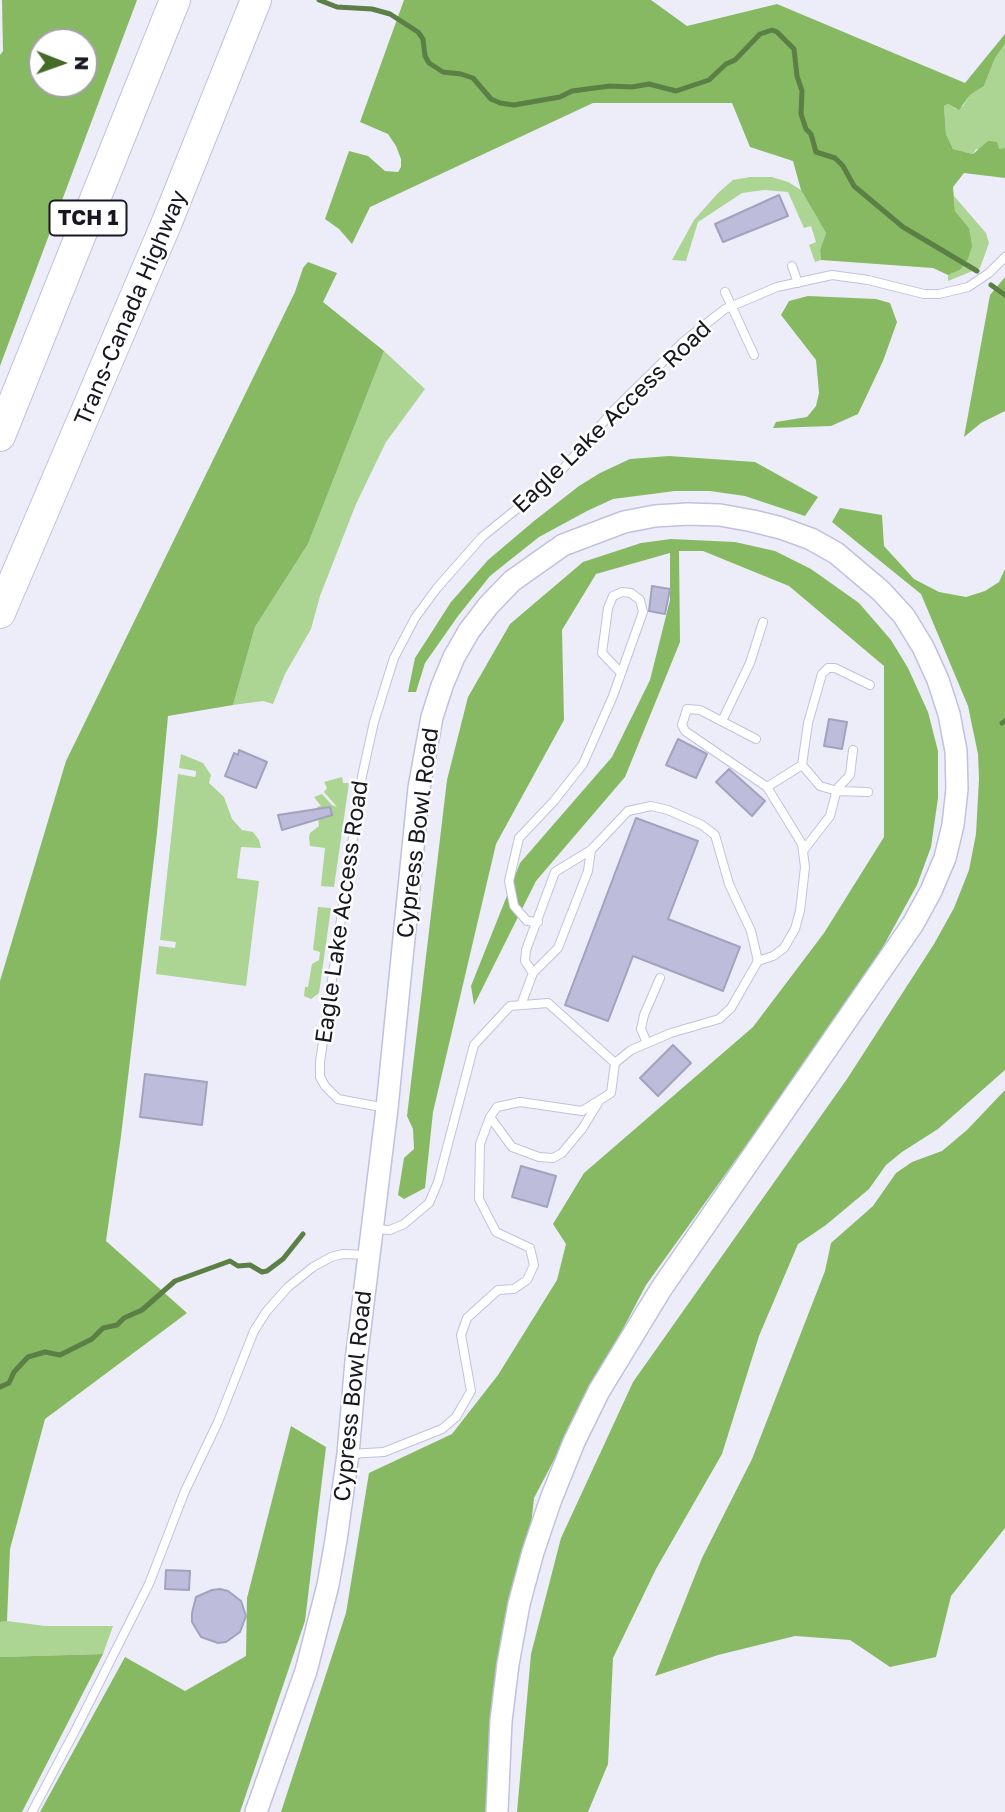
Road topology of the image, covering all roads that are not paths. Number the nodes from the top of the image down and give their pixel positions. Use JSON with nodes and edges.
{"nodes":[{"id":1,"x":175,"y":0,"type":"edge"},
{"id":2,"x":256,"y":0,"type":"edge"},
{"id":3,"x":1005,"y":257,"type":"edge"},
{"id":4,"x":792,"y":266,"type":"dead end"},
{"id":5,"x":798,"y":283,"type":"junction"},
{"id":6,"x":725,"y":292,"type":"dead end"},
{"id":7,"x":731,"y":306,"type":"junction"},
{"id":8,"x":754,"y":355,"type":"dead end"},
{"id":9,"x":0,"y":436,"type":"edge"},
{"id":10,"x":0,"y":613,"type":"edge"},
{"id":11,"x":764,"y":622,"type":"dead end"},
{"id":12,"x":620,"y":672,"type":"junction"},
{"id":13,"x":870,"y":685,"type":"dead end"},
{"id":14,"x":722,"y":721,"type":"junction"},
{"id":15,"x":757,"y":739,"type":"dead end"},
{"id":16,"x":853,"y":750,"type":"dead end"},
{"id":17,"x":802,"y":765,"type":"junction"},
{"id":18,"x":767,"y":787,"type":"junction"},
{"id":19,"x":837,"y":791,"type":"junction"},
{"id":20,"x":868,"y":792,"type":"dead end"},
{"id":21,"x":591,"y":850,"type":"junction"},
{"id":22,"x":803,"y":852,"type":"junction"},
{"id":23,"x":538,"y":922,"type":"junction"},
{"id":24,"x":758,"y":961,"type":"junction"},
{"id":25,"x":533,"y":973,"type":"junction"},
{"id":26,"x":660,"y":978,"type":"dead end"},
{"id":27,"x":521,"y":1005,"type":"junction"},
{"id":28,"x":647,"y":1043,"type":"junction"},
{"id":29,"x":615,"y":1063,"type":"junction"},
{"id":30,"x":599,"y":1101,"type":"junction"},
{"id":31,"x":387,"y":1108,"type":"junction"},
{"id":32,"x":490,"y":1117,"type":"junction"},
{"id":33,"x":372,"y":1229,"type":"junction"},
{"id":34,"x":369,"y":1255,"type":"junction"},
{"id":35,"x":348,"y":1454,"type":"junction"},
{"id":36,"x":32,"y":1812,"type":"edge"},
{"id":37,"x":256,"y":1812,"type":"edge"},
{"id":38,"x":497,"y":1812,"type":"edge"}],
"edges":[{"from":1,"to":9,"type":"highway","number":"TCH 1"},
{"from":2,"to":10,"type":"highway","name":"Trans-Canada Highway","number":"TCH 1"},
{"from":3,"to":5,"type":"lane","name":"Eagle Lake Access Road"},
{"from":4,"to":5,"type":"lane"},
{"from":5,"to":7,"type":"lane","name":"Eagle Lake Access Road"},
{"from":6,"to":7,"type":"lane"},
{"from":7,"to":8,"type":"lane"},
{"from":7,"to":31,"type":"lane","name":"Eagle Lake Access Road"},
{"from":11,"to":14,"type":"lane"},
{"from":12,"to":12,"type":"lane"},
{"from":12,"to":23,"type":"lane"},
{"from":13,"to":17,"type":"lane"},
{"from":14,"to":15,"type":"lane"},
{"from":14,"to":18,"type":"lane"},
{"from":16,"to":19,"type":"lane"},
{"from":17,"to":18,"type":"lane"},
{"from":17,"to":19,"type":"lane"},
{"from":18,"to":22,"type":"lane"},
{"from":19,"to":20,"type":"lane"},
{"from":19,"to":22,"type":"lane"},
{"from":21,"to":23,"type":"lane"},
{"from":21,"to":24,"type":"lane"},
{"from":21,"to":25,"type":"lane"},
{"from":22,"to":24,"type":"lane"},
{"from":23,"to":25,"type":"lane"},
{"from":24,"to":28,"type":"lane"},
{"from":25,"to":27,"type":"lane"},
{"from":26,"to":28,"type":"lane"},
{"from":27,"to":29,"type":"lane"},
{"from":27,"to":33,"type":"lane"},
{"from":28,"to":29,"type":"lane"},
{"from":29,"to":30,"type":"lane"},
{"from":30,"to":32,"type":"lane"},
{"from":30,"to":32,"type":"lane"},
{"from":31,"to":33,"type":"street","name":"Cypress Bowl Road"},
{"from":31,"to":38,"type":"street","name":"Cypress Bowl Road"},
{"from":32,"to":35,"type":"lane"},
{"from":33,"to":34,"type":"street","name":"Cypress Bowl Road"},
{"from":34,"to":35,"type":"street","name":"Cypress Bowl Road"},
{"from":34,"to":36,"type":"lane"},
{"from":35,"to":37,"type":"street","name":"Cypress Bowl Road"}]}
